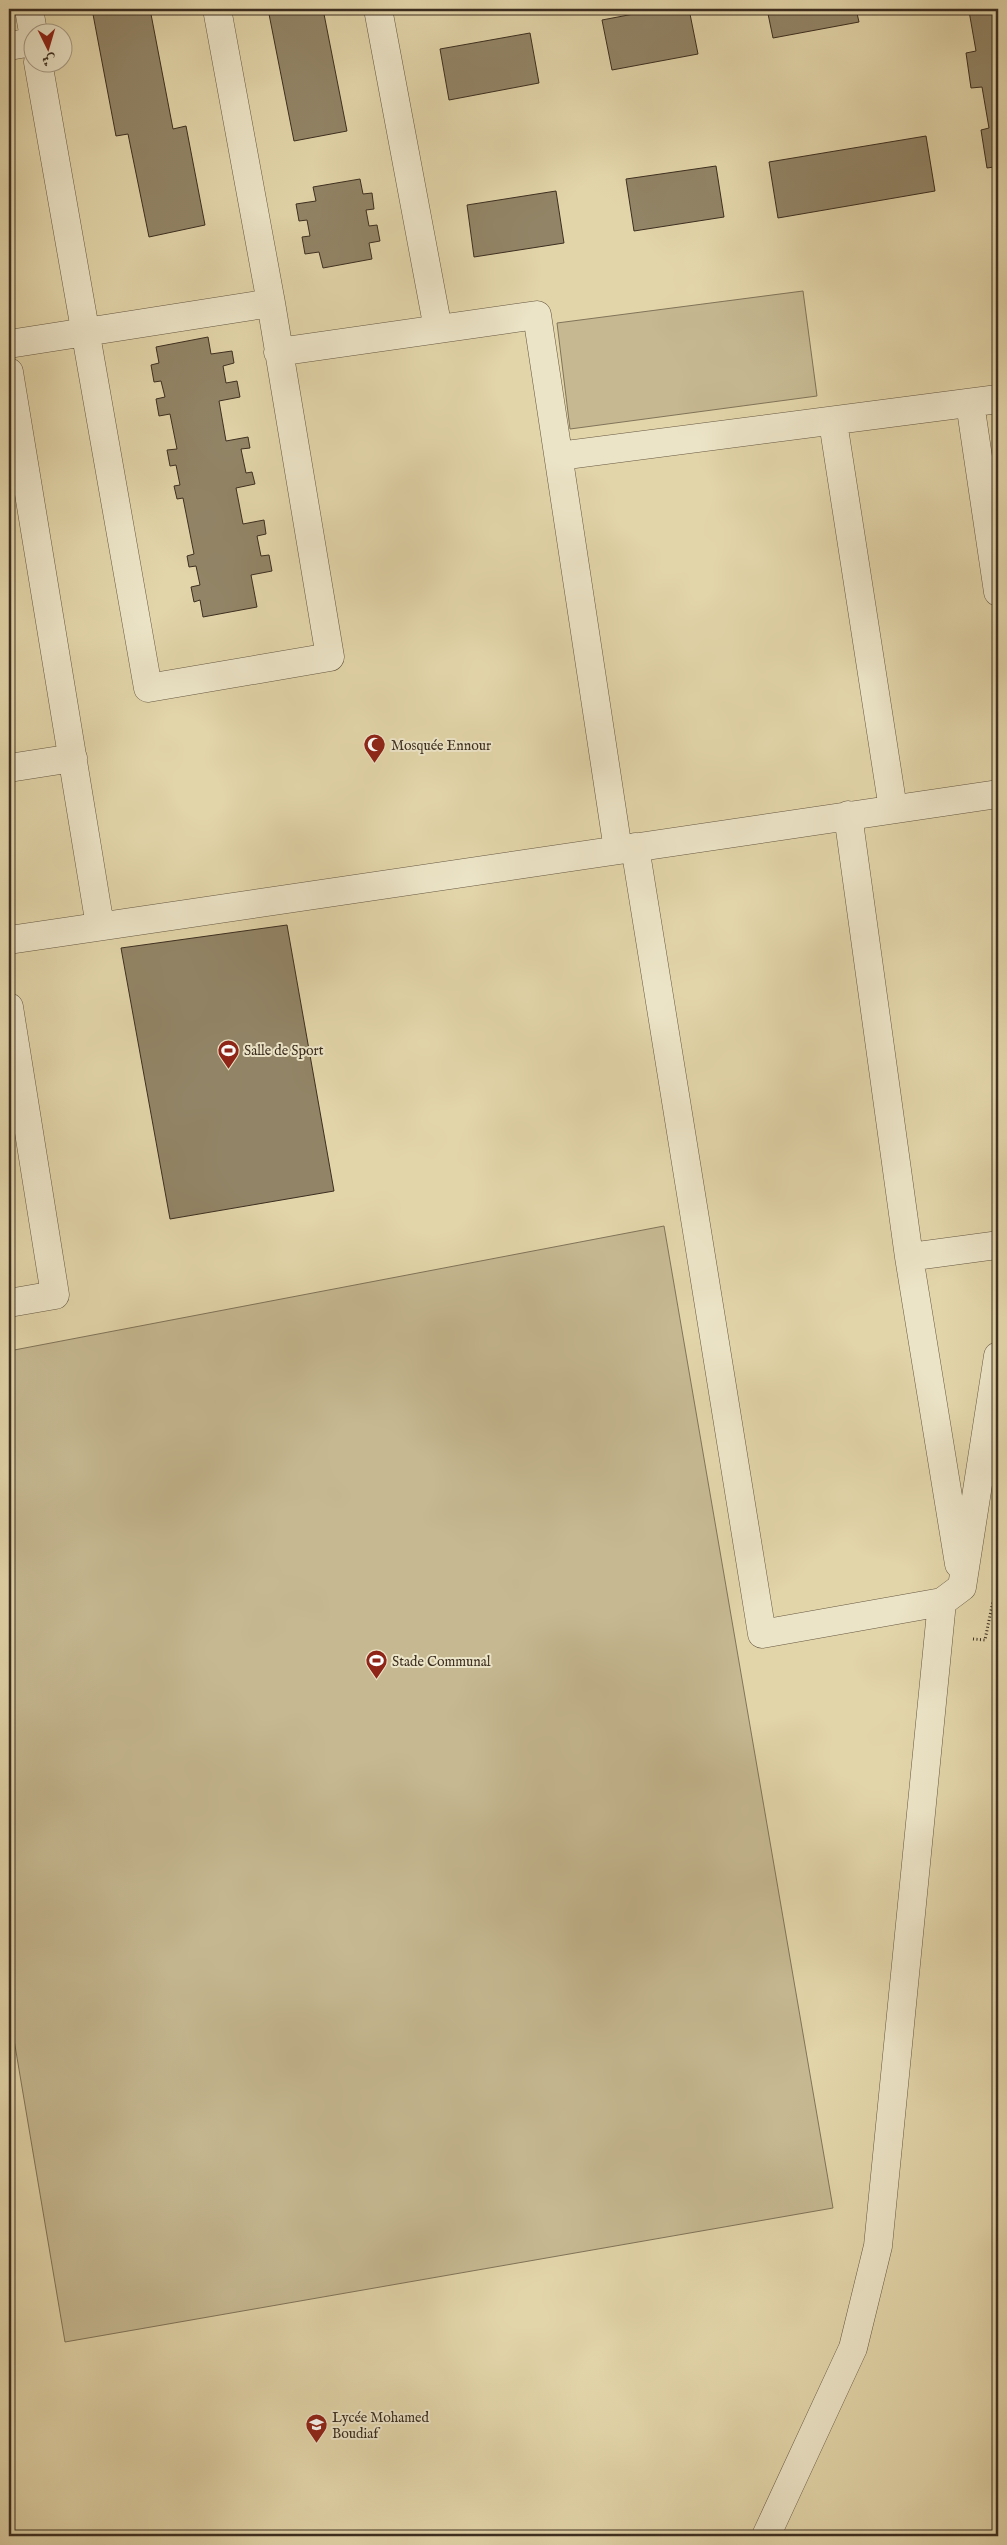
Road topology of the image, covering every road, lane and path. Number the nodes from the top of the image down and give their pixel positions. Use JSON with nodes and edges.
{"nodes":[{"id":1,"x":29,"y":9,"type":"edge"},
{"id":2,"x":217,"y":9,"type":"edge"},
{"id":3,"x":378,"y":9,"type":"edge"},
{"id":4,"x":31,"y":22,"type":"edge"},
{"id":5,"x":22,"y":44,"type":"edge"},
{"id":6,"x":9,"y":46,"type":"edge"},
{"id":7,"x":40,"y":72,"type":"edge"},
{"id":8,"x":271,"y":303,"type":"junction"},
{"id":9,"x":85,"y":330,"type":"junction"},
{"id":10,"x":438,"y":330,"type":"junction"},
{"id":11,"x":9,"y":344,"type":"edge"},
{"id":12,"x":278,"y":352,"type":"junction"},
{"id":13,"x":9,"y":372,"type":"edge"},
{"id":14,"x":998,"y":399,"type":"edge"},
{"id":15,"x":970,"y":403,"type":"junction"},
{"id":16,"x":834,"y":422,"type":"junction"},
{"id":17,"x":558,"y":456,"type":"junction"},
{"id":18,"x":998,"y":592,"type":"edge"},
{"id":19,"x":73,"y":758,"type":"junction"},
{"id":20,"x":9,"y":768,"type":"edge"},
{"id":21,"x":998,"y":794,"type":"edge"},
{"id":22,"x":893,"y":809,"type":"junction"},
{"id":23,"x":848,"y":815,"type":"junction"},
{"id":24,"x":627,"y":849,"type":"junction"},
{"id":25,"x":100,"y":926,"type":"junction"},
{"id":26,"x":9,"y":940,"type":"edge"},
{"id":27,"x":9,"y":1007,"type":"edge"},
{"id":28,"x":998,"y":1246,"type":"edge"},
{"id":29,"x":909,"y":1258,"type":"junction"},
{"id":30,"x":9,"y":1303,"type":"edge"},
{"id":31,"x":998,"y":1356,"type":"edge"},
{"id":32,"x":952,"y":1595,"type":"junction"},
{"id":33,"x":994,"y":1596,"type":"dead end"},
{"id":34,"x":939,"y":1637,"type":"junction"},
{"id":35,"x":766,"y":2536,"type":"edge"}],
"edges":[{"from":1,"to":4,"type":"street"},
{"from":2,"to":8,"type":"street"},
{"from":3,"to":10,"type":"street"},
{"from":5,"to":6,"type":"street"},
{"from":7,"to":9,"type":"street"},
{"from":8,"to":9,"type":"street"},
{"from":8,"to":12,"type":"street"},
{"from":9,"to":11,"type":"street"},
{"from":9,"to":12,"type":"street"},
{"from":10,"to":12,"type":"street"},
{"from":10,"to":17,"type":"street"},
{"from":13,"to":19,"type":"street"},
{"from":14,"to":15,"type":"street"},
{"from":15,"to":16,"type":"street"},
{"from":15,"to":18,"type":"street"},
{"from":16,"to":17,"type":"street"},
{"from":16,"to":22,"type":"street"},
{"from":17,"to":24,"type":"street"},
{"from":19,"to":20,"type":"street"},
{"from":19,"to":25,"type":"street"},
{"from":21,"to":22,"type":"street"},
{"from":22,"to":23,"type":"street"},
{"from":23,"to":24,"type":"street"},
{"from":23,"to":29,"type":"street"},
{"from":24,"to":25,"type":"street"},
{"from":24,"to":32,"type":"street"},
{"from":25,"to":26,"type":"street"},
{"from":27,"to":30,"type":"street"},
{"from":28,"to":29,"type":"street"},
{"from":29,"to":32,"type":"street"},
{"from":31,"to":32,"type":"street"},
{"from":32,"to":34,"type":"street"},
{"from":33,"to":34,"type":"path"},
{"from":34,"to":35,"type":"street"}]}
